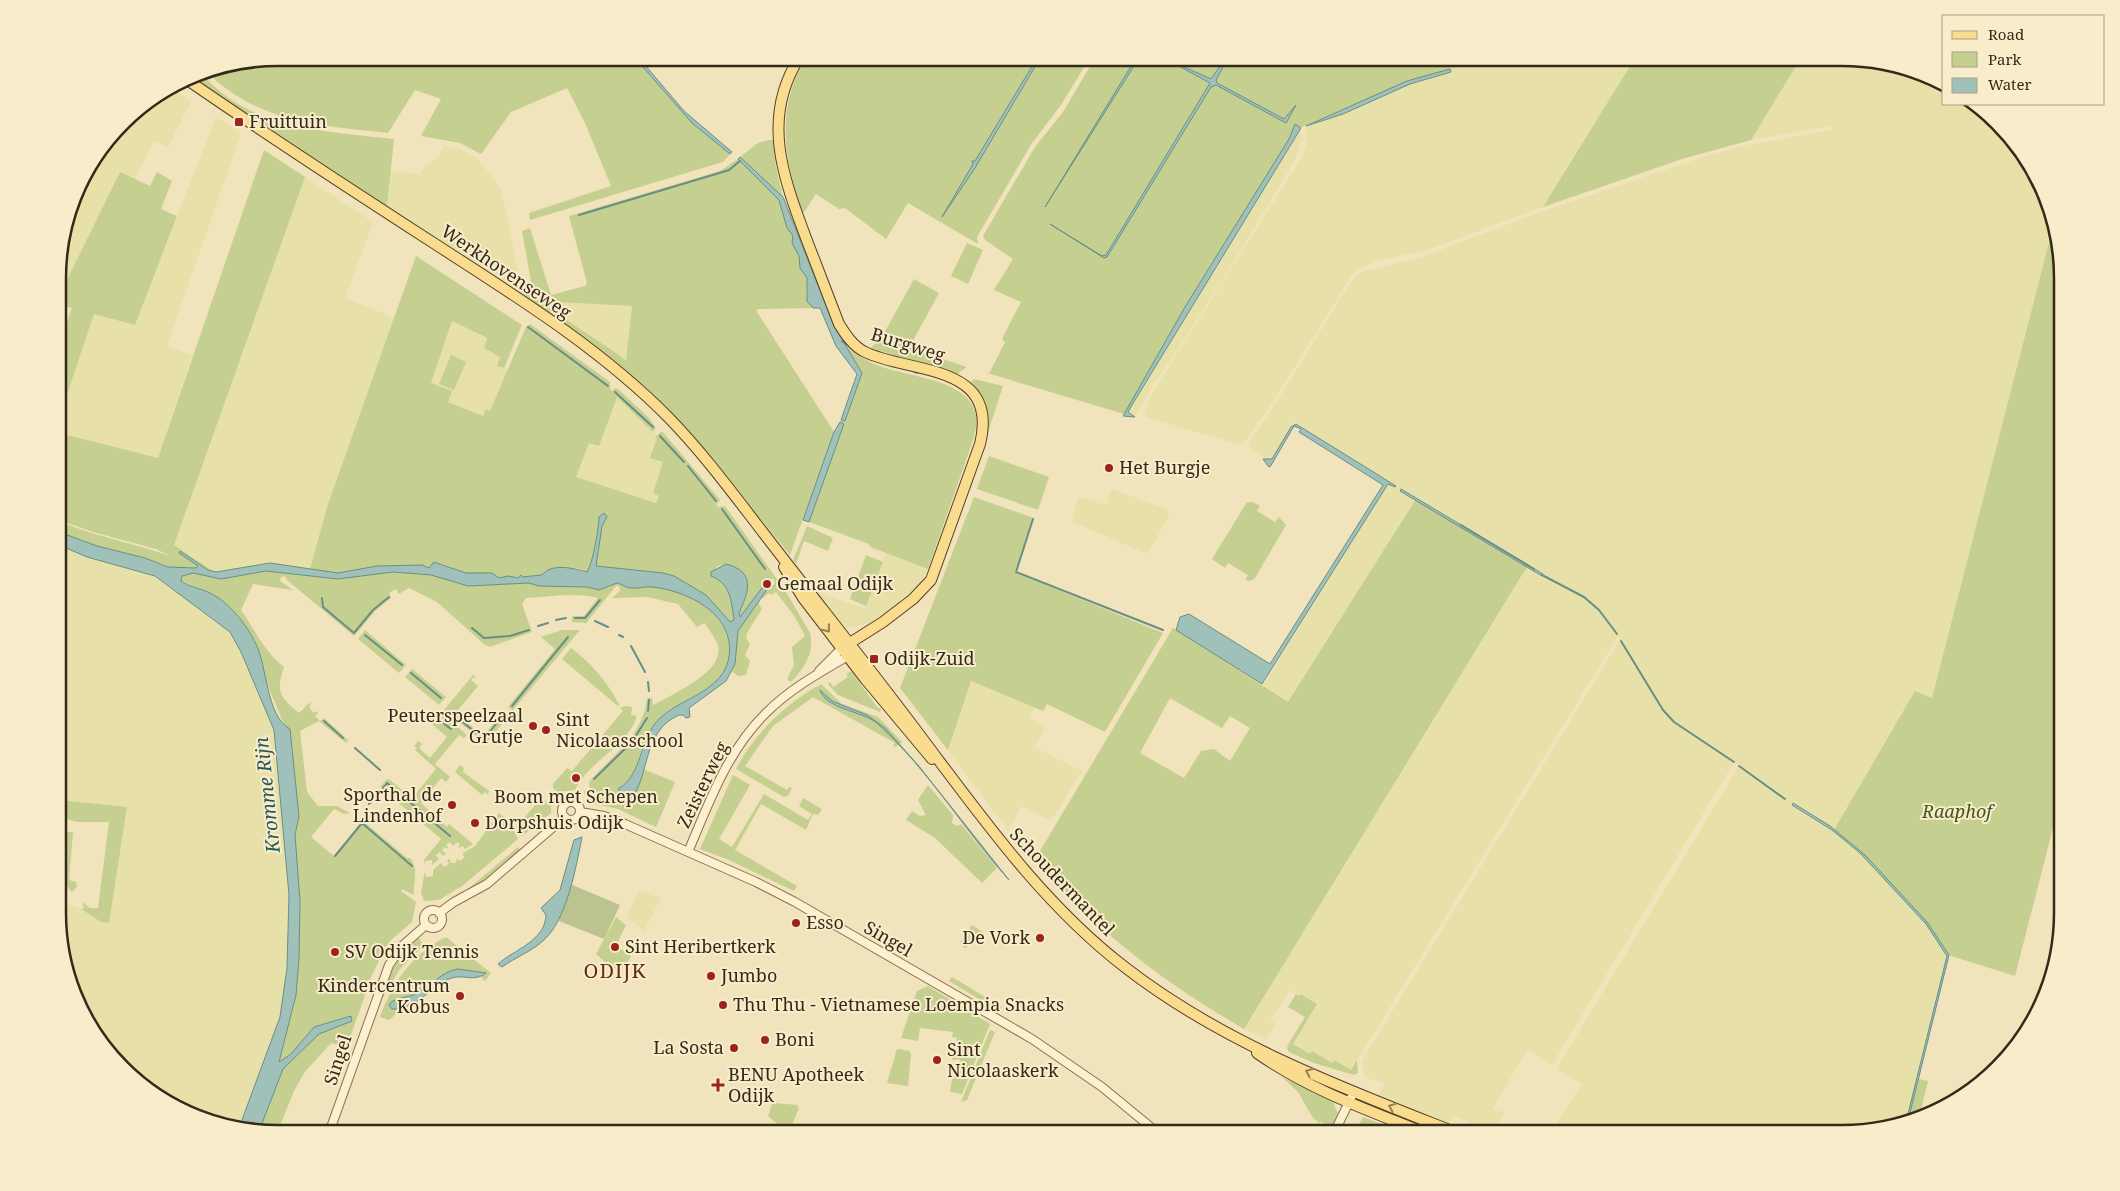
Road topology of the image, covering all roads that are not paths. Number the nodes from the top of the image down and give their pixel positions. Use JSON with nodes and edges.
{"nodes":[{"id":1,"x":794,"y":66,"type":"edge"},
{"id":2,"x":193,"y":84,"type":"edge"},
{"id":3,"x":848,"y":649,"type":"junction"},
{"id":4,"x":580,"y":812,"type":"junction"},
{"id":5,"x":565,"y":818,"type":"junction"},
{"id":6,"x":688,"y":852,"type":"junction"},
{"id":7,"x":439,"y":913,"type":"junction"},
{"id":8,"x":426,"y":925,"type":"junction"},
{"id":9,"x":1240,"y":1041,"type":"junction"},
{"id":10,"x":1353,"y":1091,"type":"junction"},
{"id":11,"x":1348,"y":1103,"type":"junction"},
{"id":12,"x":332,"y":1125,"type":"edge"},
{"id":13,"x":1148,"y":1125,"type":"edge"},
{"id":14,"x":1338,"y":1125,"type":"edge"},
{"id":15,"x":1404,"y":1125,"type":"edge"},
{"id":16,"x":1437,"y":1125,"type":"edge"}],
"edges":[{"from":1,"to":3,"type":"main road","name":"Burgweg"},
{"from":2,"to":3,"type":"main road","name":"Werkhovenseweg"},
{"from":3,"to":6,"type":"street","name":"Zeisterweg"},
{"from":3,"to":9,"type":"main road","name":"Schoudermantel"},
{"from":4,"to":5,"type":"street"},
{"from":4,"to":5,"type":"street"},
{"from":4,"to":6,"type":"street","name":"Singel"},
{"from":5,"to":7,"type":"street"},
{"from":6,"to":13,"type":"street","name":"Singel"},
{"from":7,"to":8,"type":"street"},
{"from":7,"to":8,"type":"street"},
{"from":8,"to":12,"type":"street","name":"Singel"},
{"from":10,"to":9,"type":"main road","name":"Schoudermantel","one_way":true},
{"from":9,"to":11,"type":"main road","name":"Schoudermantel"},
{"from":10,"to":11,"type":"street"},
{"from":16,"to":10,"type":"main road","name":"Schoudermantel","one_way":true},
{"from":11,"to":14,"type":"street"},
{"from":11,"to":15,"type":"main road","name":"Schoudermantel"}]}
